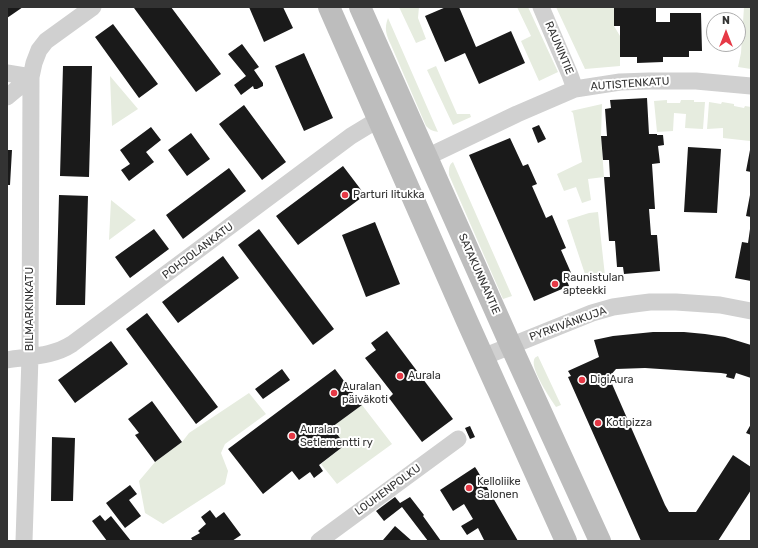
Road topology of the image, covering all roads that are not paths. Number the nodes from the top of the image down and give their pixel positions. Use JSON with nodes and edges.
{"nodes":[{"id":1,"x":93,"y":7,"type":"edge"},
{"id":2,"x":541,"y":7,"type":"edge"},
{"id":3,"x":361,"y":8,"type":"edge"},
{"id":4,"x":332,"y":14,"type":"edge"},
{"id":5,"x":7,"y":73,"type":"edge"},
{"id":6,"x":31,"y":77,"type":"junction"},
{"id":7,"x":751,"y":86,"type":"edge"},
{"id":8,"x":575,"y":89,"type":"junction"},
{"id":9,"x":7,"y":97,"type":"edge"},
{"id":10,"x":379,"y":119,"type":"junction"},
{"id":11,"x":427,"y":157,"type":"junction"},
{"id":12,"x":751,"y":311,"type":"edge"},
{"id":13,"x":511,"y":346,"type":"junction"},
{"id":14,"x":30,"y":357,"type":"junction"},
{"id":15,"x":483,"y":357,"type":"junction"},
{"id":16,"x":7,"y":360,"type":"edge"},
{"id":17,"x":458,"y":439,"type":"dead end"},
{"id":18,"x":24,"y":541,"type":"edge"},
{"id":19,"x":319,"y":541,"type":"edge"},
{"id":20,"x":566,"y":541,"type":"edge"},
{"id":21,"x":600,"y":541,"type":"edge"}],
"edges":[{"from":1,"to":6,"type":"street","name":"BILMARKINKATU"},
{"from":2,"to":8,"type":"street","name":"RAUNINTIE"},
{"from":3,"to":4,"type":"main road"},
{"from":3,"to":11,"type":"main road","name":"SATAKUNNANTIE"},
{"from":4,"to":10,"type":"main road"},
{"from":5,"to":6,"type":"street"},
{"from":6,"to":9,"type":"street"},
{"from":6,"to":14,"type":"street","name":"BILMARKINKATU"},
{"from":7,"to":8,"type":"street","name":"AUTISTENKATU"},
{"from":8,"to":11,"type":"street","name":"AUTISTENKATU"},
{"from":10,"to":14,"type":"street","name":"POHJOLANKATU"},
{"from":10,"to":15,"type":"main road"},
{"from":11,"to":13,"type":"main road","name":"SATAKUNNANTIE"},
{"from":12,"to":13,"type":"street","name":"PYRKIVÄNKUJA"},
{"from":13,"to":15,"type":"street","name":"PYRKIVÄNKUJA"},
{"from":13,"to":21,"type":"main road","name":"SATAKUNNANTIE"},
{"from":14,"to":16,"type":"street","name":"POHJOLANKATU"},
{"from":14,"to":18,"type":"street","name":"BILMARKINKATU"},
{"from":15,"to":20,"type":"main road"},
{"from":17,"to":19,"type":"street","name":"LOUHENPOLKU"}]}
